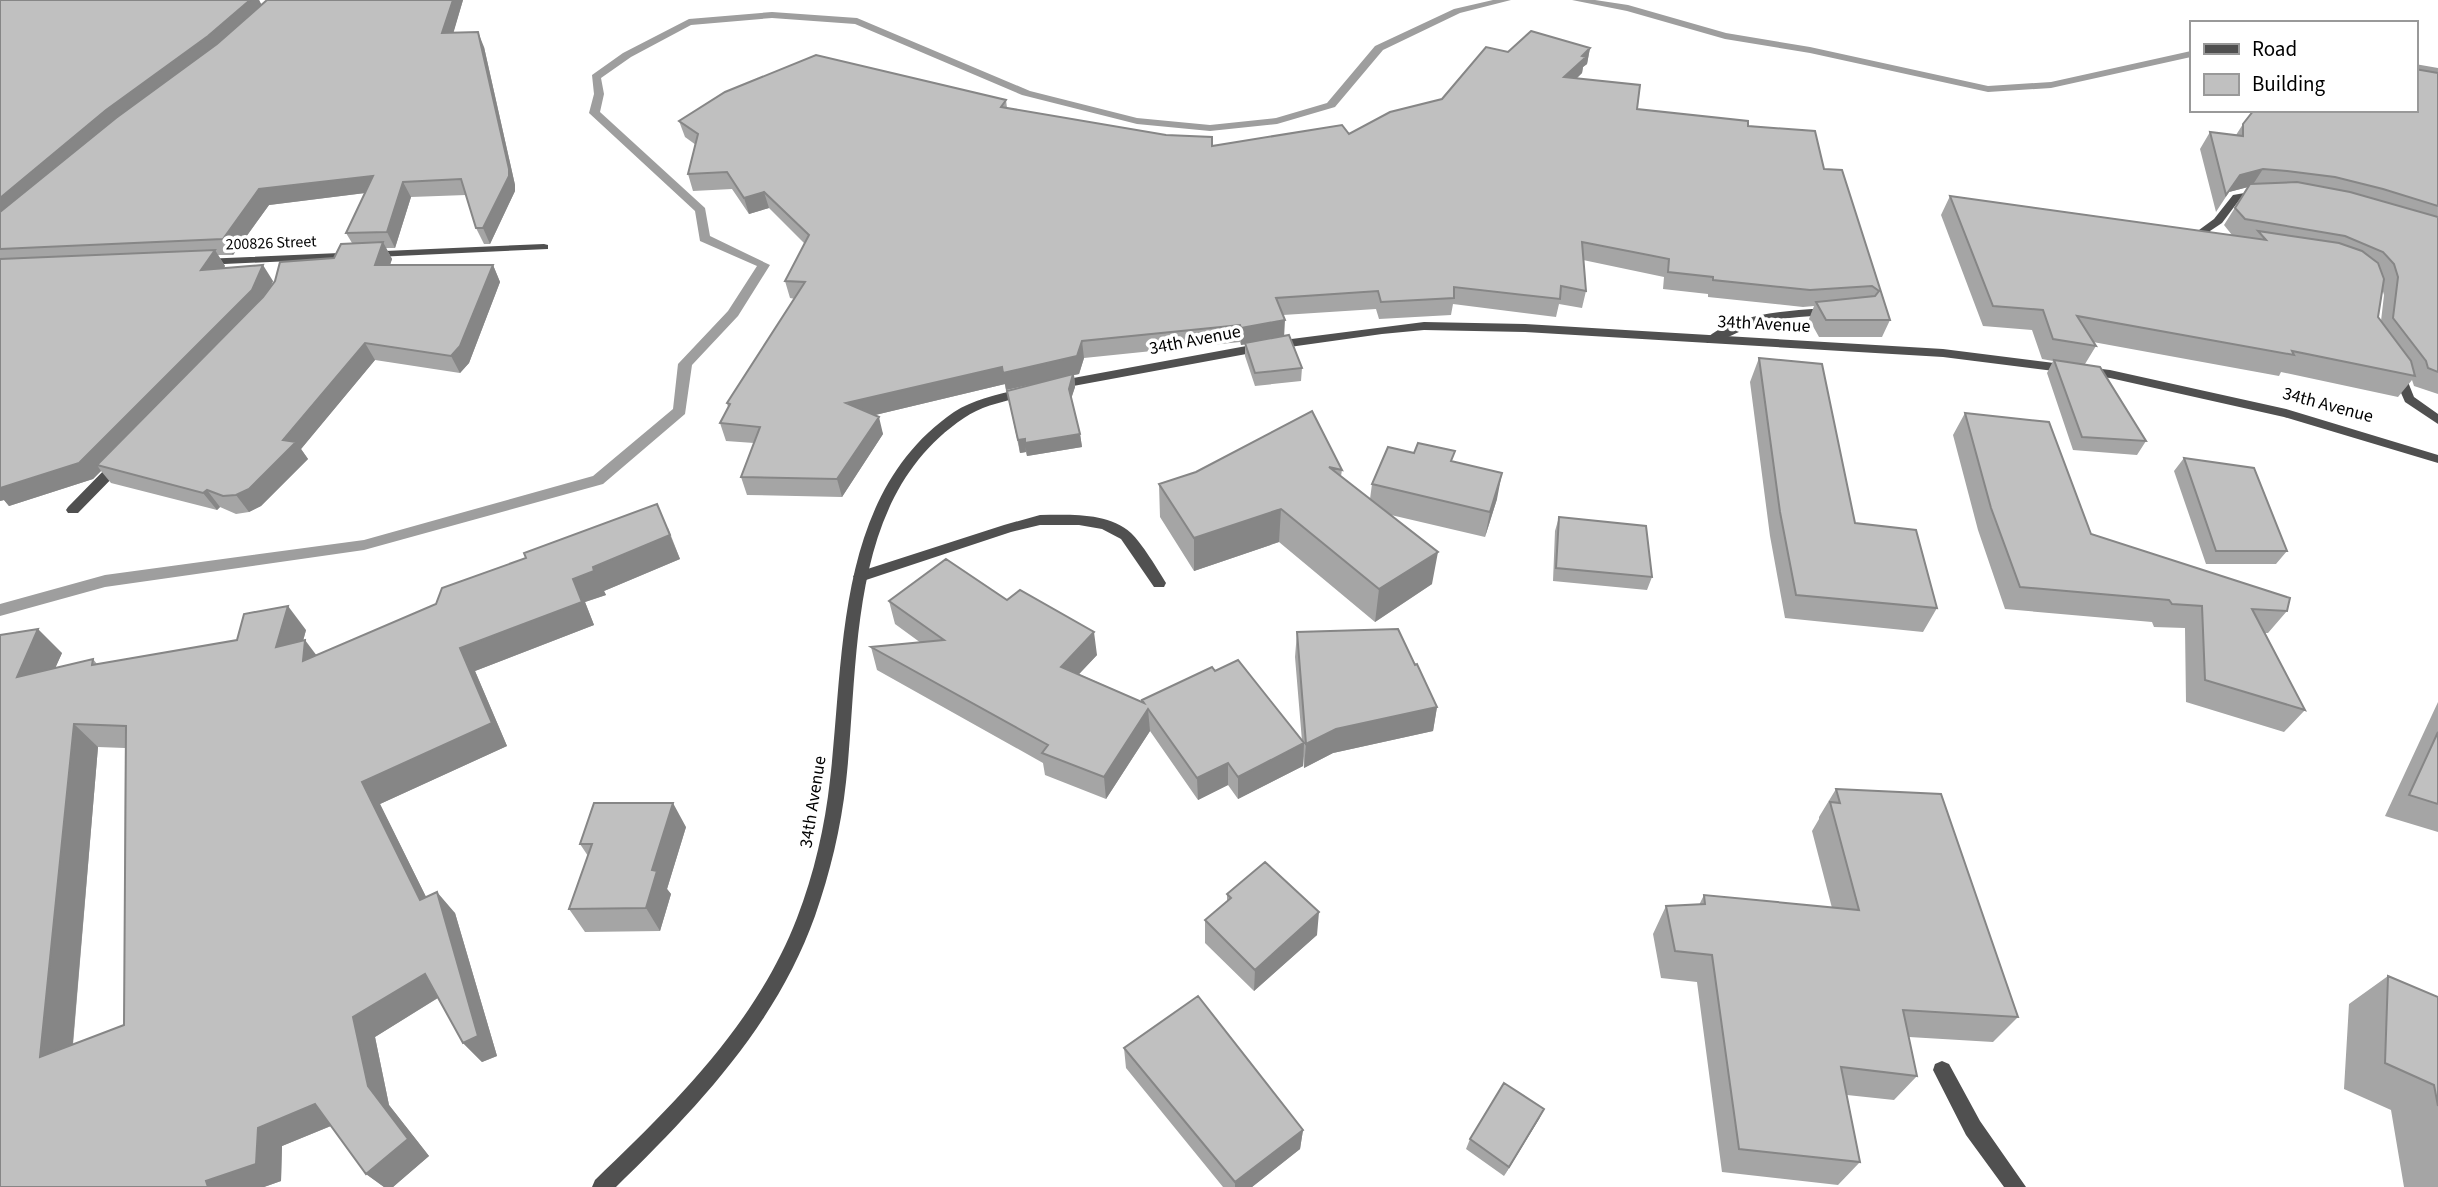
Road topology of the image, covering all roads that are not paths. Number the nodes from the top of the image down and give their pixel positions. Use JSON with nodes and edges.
{"nodes":[{"id":1,"x":2277,"y":193,"type":"edge"},
{"id":2,"x":2223,"y":241,"type":"edge"},
{"id":3,"x":544,"y":247,"type":"dead end"},
{"id":4,"x":192,"y":262,"type":"edge"},
{"id":5,"x":1849,"y":310,"type":"edge"},
{"id":6,"x":1711,"y":340,"type":"junction"},
{"id":7,"x":2390,"y":364,"type":"edge"},
{"id":8,"x":2438,"y":419,"type":"edge"},
{"id":9,"x":131,"y":450,"type":"edge"},
{"id":10,"x":2438,"y":459,"type":"edge"},
{"id":11,"x":73,"y":510,"type":"dead end"},
{"id":12,"x":860,"y":577,"type":"junction"},
{"id":13,"x":1159,"y":583,"type":"dead end"},
{"id":14,"x":1942,"y":1070,"type":"dead end"},
{"id":15,"x":602,"y":1187,"type":"edge"},
{"id":16,"x":2016,"y":1187,"type":"edge"}],
"edges":[{"from":1,"to":2,"type":"street"},
{"from":3,"to":4,"type":"street","name":"200826 Street"},
{"from":5,"to":6,"type":"street"},
{"from":6,"to":10,"type":"street","name":"34th Avenue"},
{"from":6,"to":12,"type":"street","name":"34th Avenue"},
{"from":7,"to":8,"type":"street"},
{"from":9,"to":11,"type":"street"},
{"from":12,"to":13,"type":"street"},
{"from":12,"to":15,"type":"street","name":"34th Avenue"},
{"from":14,"to":16,"type":"street"}]}
